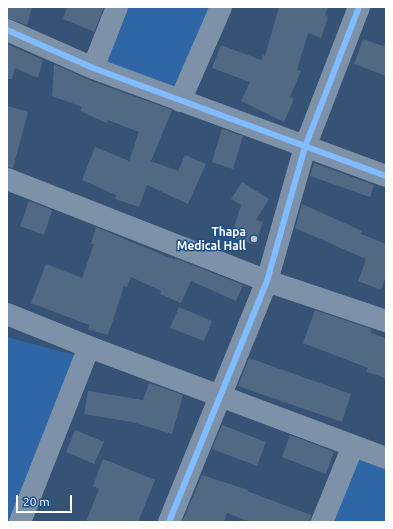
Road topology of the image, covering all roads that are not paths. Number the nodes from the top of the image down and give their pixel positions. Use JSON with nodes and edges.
{"nodes":[{"id":1,"x":117,"y":7,"type":"edge"},
{"id":2,"x":221,"y":7,"type":"edge"},
{"id":3,"x":359,"y":7,"type":"edge"},
{"id":4,"x":7,"y":30,"type":"edge"},
{"id":5,"x":93,"y":68,"type":"junction"},
{"id":6,"x":180,"y":101,"type":"junction"},
{"id":7,"x":305,"y":147,"type":"junction"},
{"id":8,"x":386,"y":176,"type":"edge"},
{"id":9,"x":7,"y":179,"type":"edge"},
{"id":10,"x":267,"y":281,"type":"junction"},
{"id":11,"x":7,"y":314,"type":"edge"},
{"id":12,"x":386,"y":321,"type":"edge"},
{"id":13,"x":88,"y":347,"type":"junction"},
{"id":14,"x":221,"y":396,"type":"junction"},
{"id":15,"x":353,"y":446,"type":"junction"},
{"id":16,"x":386,"y":458,"type":"edge"},
{"id":17,"x":20,"y":522,"type":"edge"},
{"id":18,"x":169,"y":522,"type":"edge"},
{"id":19,"x":322,"y":522,"type":"edge"}],
"edges":[{"from":1,"to":5,"type":"street"},
{"from":2,"to":6,"type":"street"},
{"from":3,"to":7,"type":"street"},
{"from":4,"to":5,"type":"street"},
{"from":5,"to":6,"type":"street"},
{"from":6,"to":7,"type":"street"},
{"from":7,"to":8,"type":"street"},
{"from":7,"to":10,"type":"street"},
{"from":9,"to":10,"type":"street"},
{"from":10,"to":12,"type":"street"},
{"from":10,"to":14,"type":"street"},
{"from":11,"to":13,"type":"street"},
{"from":13,"to":14,"type":"street"},
{"from":13,"to":17,"type":"street"},
{"from":14,"to":15,"type":"street"},
{"from":14,"to":18,"type":"street"},
{"from":15,"to":16,"type":"street"},
{"from":15,"to":19,"type":"street"}]}
